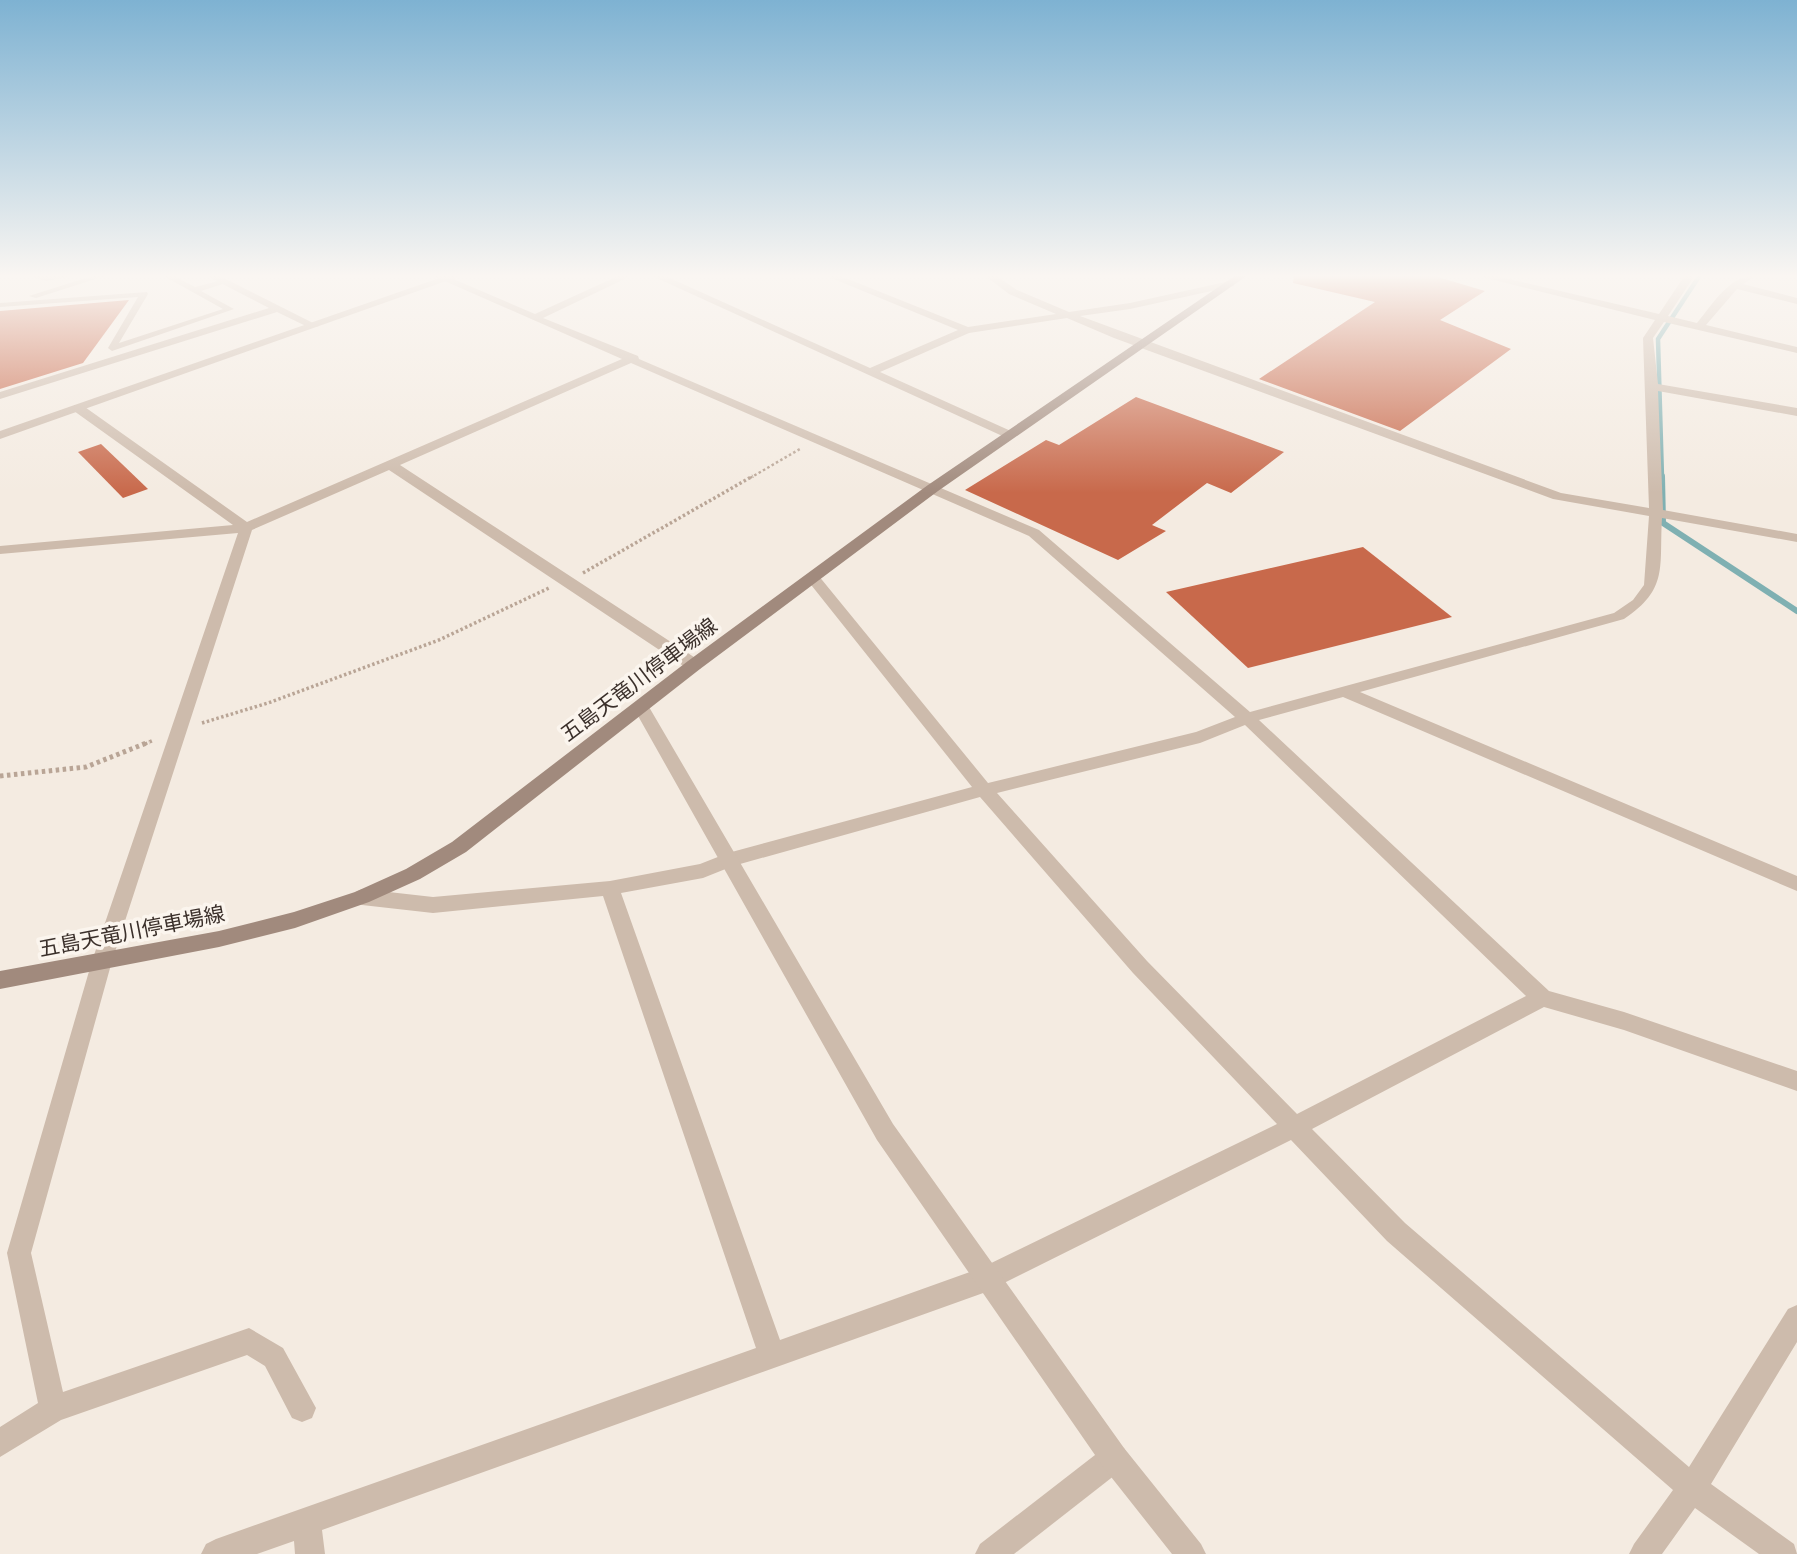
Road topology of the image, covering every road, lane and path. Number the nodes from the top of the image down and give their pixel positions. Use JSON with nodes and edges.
{"nodes":[{"id":1,"x":153,"y":348,"type":"edge"},
{"id":2,"x":252,"y":348,"type":"edge"},
{"id":3,"x":609,"y":348,"type":"edge"},
{"id":4,"x":816,"y":348,"type":"edge"},
{"id":5,"x":927,"y":348,"type":"edge"},
{"id":6,"x":1140,"y":348,"type":"edge"},
{"id":7,"x":1155,"y":348,"type":"edge"},
{"id":8,"x":1649,"y":348,"type":"edge"},
{"id":9,"x":634,"y":358,"type":"junction"},
{"id":10,"x":870,"y":372,"type":"junction"},
{"id":11,"x":1653,"y":386,"type":"junction"},
{"id":12,"x":0,"y":396,"type":"edge"},
{"id":13,"x":78,"y":408,"type":"junction"},
{"id":14,"x":1797,"y":412,"type":"edge"},
{"id":15,"x":0,"y":435,"type":"edge"},
{"id":16,"x":1009,"y":435,"type":"junction"},
{"id":17,"x":817,"y":439,"type":"junction"},
{"id":18,"x":389,"y":464,"type":"junction"},
{"id":19,"x":933,"y":488,"type":"junction"},
{"id":20,"x":1656,"y":513,"type":"junction"},
{"id":21,"x":246,"y":528,"type":"junction"},
{"id":22,"x":1797,"y":538,"type":"edge"},
{"id":23,"x":0,"y":550,"type":"edge"},
{"id":24,"x":813,"y":578,"type":"junction"},
{"id":25,"x":566,"y":581,"type":"junction"},
{"id":26,"x":694,"y":665,"type":"junction"},
{"id":27,"x":1345,"y":692,"type":"junction"},
{"id":28,"x":641,"y":707,"type":"junction"},
{"id":29,"x":1247,"y":718,"type":"junction"},
{"id":30,"x":180,"y":730,"type":"junction"},
{"id":31,"x":0,"y":776,"type":"edge"},
{"id":32,"x":984,"y":790,"type":"junction"},
{"id":33,"x":728,"y":860,"type":"junction"},
{"id":34,"x":1797,"y":884,"type":"edge"},
{"id":35,"x":610,"y":888,"type":"junction"},
{"id":36,"x":362,"y":897,"type":"junction"},
{"id":37,"x":102,"y":961,"type":"junction"},
{"id":38,"x":0,"y":980,"type":"edge"},
{"id":39,"x":1542,"y":998,"type":"junction"},
{"id":40,"x":1797,"y":1081,"type":"edge"},
{"id":41,"x":1294,"y":1126,"type":"junction"},
{"id":42,"x":986,"y":1279,"type":"junction"},
{"id":43,"x":1797,"y":1318,"type":"edge"},
{"id":44,"x":772,"y":1355,"type":"junction"},
{"id":45,"x":302,"y":1408,"type":"dead end"},
{"id":46,"x":53,"y":1409,"type":"junction"},
{"id":47,"x":0,"y":1443,"type":"edge"},
{"id":48,"x":1114,"y":1458,"type":"junction"},
{"id":49,"x":1692,"y":1488,"type":"junction"},
{"id":50,"x":307,"y":1522,"type":"junction"},
{"id":51,"x":216,"y":1554,"type":"edge"},
{"id":52,"x":310,"y":1554,"type":"edge"},
{"id":53,"x":990,"y":1554,"type":"edge"},
{"id":54,"x":1191,"y":1554,"type":"edge"},
{"id":55,"x":1644,"y":1554,"type":"edge"},
{"id":56,"x":1784,"y":1554,"type":"edge"}],
"edges":[{"from":1,"to":12,"type":"street"},
{"from":2,"to":13,"type":"street"},
{"from":3,"to":9,"type":"street"},
{"from":4,"to":10,"type":"street"},
{"from":5,"to":10,"type":"street"},
{"from":6,"to":16,"type":"main road","name":"五島天竜川停車場線"},
{"from":7,"to":20,"type":"street"},
{"from":8,"to":11,"type":"street"},
{"from":9,"to":17,"type":"street"},
{"from":9,"to":18,"type":"street"},
{"from":10,"to":16,"type":"street"},
{"from":11,"to":14,"type":"street"},
{"from":11,"to":20,"type":"street"},
{"from":13,"to":15,"type":"street"},
{"from":13,"to":21,"type":"street"},
{"from":16,"to":19,"type":"main road","name":"五島天竜川停車場線"},
{"from":17,"to":19,"type":"street"},
{"from":17,"to":25,"type":"path"},
{"from":18,"to":21,"type":"street"},
{"from":18,"to":25,"type":"street"},
{"from":19,"to":24,"type":"main road","name":"五島天竜川停車場線"},
{"from":19,"to":29,"type":"street"},
{"from":20,"to":22,"type":"street"},
{"from":20,"to":27,"type":"street"},
{"from":21,"to":23,"type":"street"},
{"from":21,"to":30,"type":"street"},
{"from":24,"to":26,"type":"main road","name":"五島天竜川停車場線"},
{"from":24,"to":32,"type":"street"},
{"from":25,"to":26,"type":"street"},
{"from":25,"to":30,"type":"path"},
{"from":26,"to":28,"type":"main road","name":"五島天竜川停車場線"},
{"from":27,"to":29,"type":"street"},
{"from":27,"to":34,"type":"street"},
{"from":28,"to":33,"type":"street"},
{"from":28,"to":36,"type":"main road","name":"五島天竜川停車場線"},
{"from":29,"to":32,"type":"street"},
{"from":29,"to":39,"type":"street"},
{"from":30,"to":31,"type":"path"},
{"from":30,"to":37,"type":"street"},
{"from":32,"to":33,"type":"street"},
{"from":32,"to":41,"type":"street"},
{"from":33,"to":35,"type":"street"},
{"from":33,"to":42,"type":"street"},
{"from":35,"to":36,"type":"street"},
{"from":35,"to":44,"type":"street"},
{"from":36,"to":37,"type":"main road","name":"五島天竜川停車場線"},
{"from":37,"to":38,"type":"main road","name":"五島天竜川停車場線"},
{"from":37,"to":46,"type":"street"},
{"from":39,"to":40,"type":"street"},
{"from":39,"to":41,"type":"street"},
{"from":41,"to":42,"type":"street"},
{"from":41,"to":49,"type":"street"},
{"from":42,"to":44,"type":"street"},
{"from":42,"to":48,"type":"street"},
{"from":43,"to":49,"type":"street"},
{"from":44,"to":50,"type":"street"},
{"from":45,"to":46,"type":"street"},
{"from":46,"to":47,"type":"street"},
{"from":48,"to":53,"type":"street"},
{"from":48,"to":54,"type":"street"},
{"from":49,"to":55,"type":"street"},
{"from":49,"to":56,"type":"street"},
{"from":50,"to":51,"type":"street"},
{"from":50,"to":52,"type":"street"}]}
